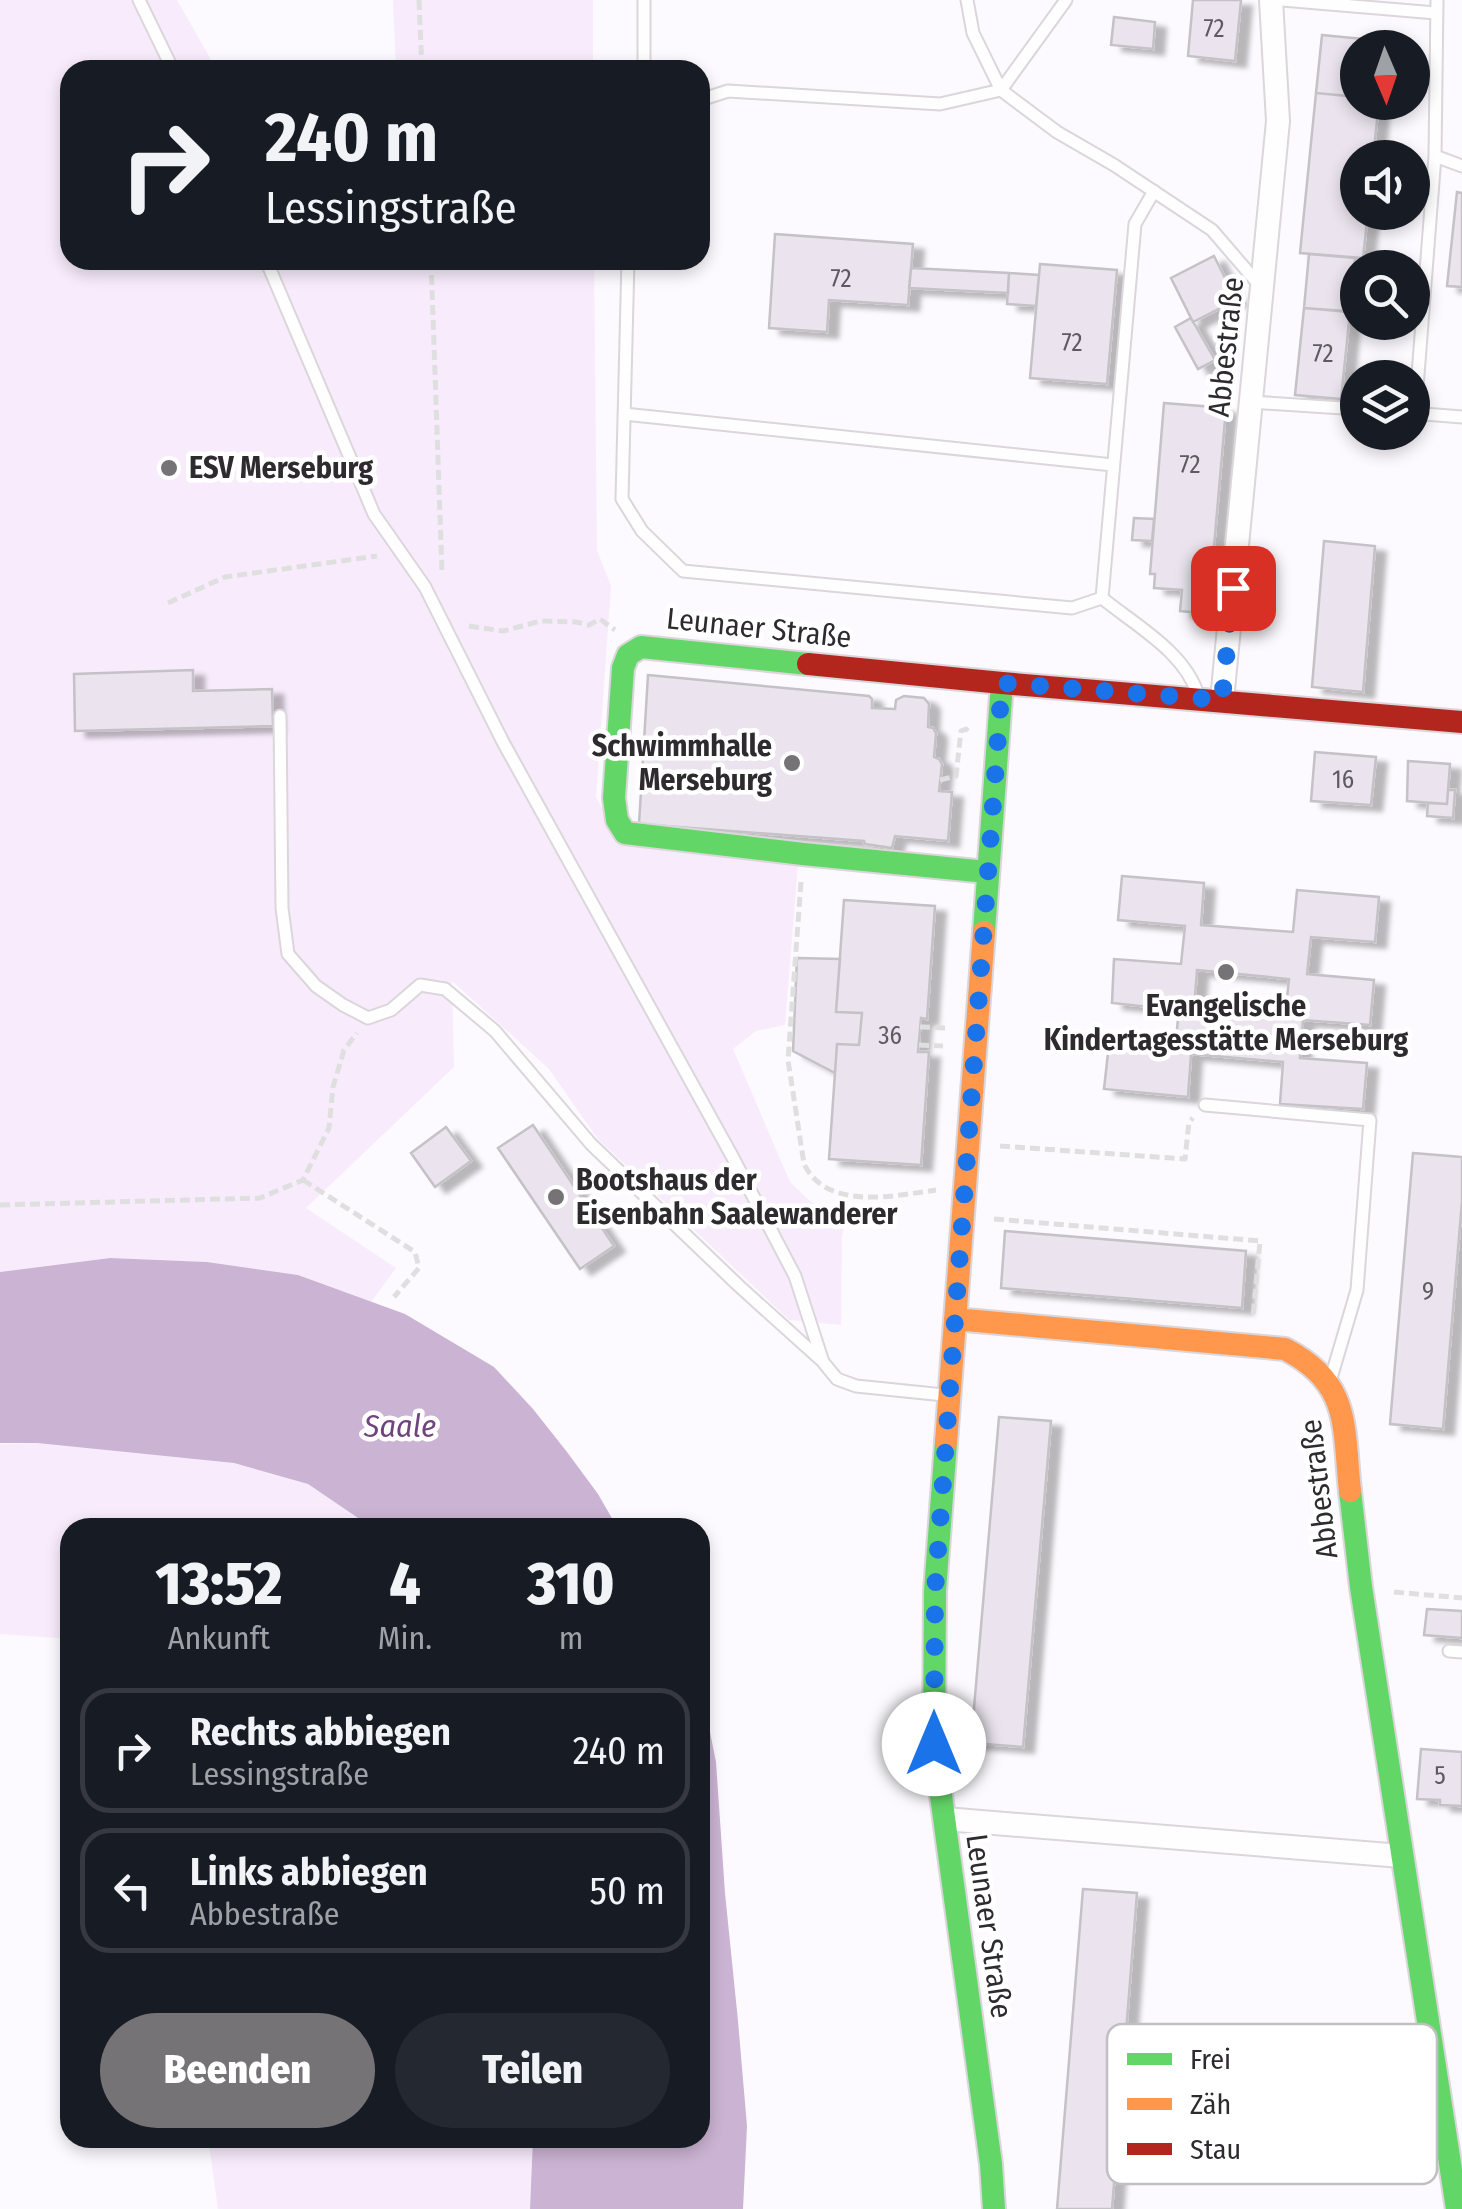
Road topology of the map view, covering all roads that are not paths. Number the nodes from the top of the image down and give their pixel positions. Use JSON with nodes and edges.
{"nodes":[{"id":1,"x":139,"y":0,"type":"edge"},
{"id":2,"x":644,"y":0,"type":"edge"},
{"id":3,"x":967,"y":0,"type":"edge"},
{"id":4,"x":1066,"y":0,"type":"edge"},
{"id":5,"x":1271,"y":0,"type":"edge"},
{"id":6,"x":1282,"y":0,"type":"edge"},
{"id":7,"x":1436,"y":6,"type":"edge"},
{"id":8,"x":168,"y":60,"type":"edge"},
{"id":9,"x":644,"y":60,"type":"edge"},
{"id":10,"x":1001,"y":90,"type":"junction"},
{"id":11,"x":710,"y":97,"type":"edge"},
{"id":12,"x":1435,"y":156,"type":"junction"},
{"id":13,"x":1462,"y":166,"type":"edge"},
{"id":14,"x":1154,"y":191,"type":"junction"},
{"id":15,"x":270,"y":270,"type":"edge"},
{"id":16,"x":628,"y":270,"type":"edge"},
{"id":17,"x":1262,"y":288,"type":"junction"},
{"id":18,"x":1418,"y":360,"type":"edge"},
{"id":19,"x":1251,"y":402,"type":"junction"},
{"id":20,"x":1340,"y":408,"type":"edge"},
{"id":21,"x":624,"y":414,"type":"junction"},
{"id":22,"x":1430,"y":414,"type":"edge"},
{"id":23,"x":1462,"y":416,"type":"edge"},
{"id":24,"x":1112,"y":465,"type":"junction"},
{"id":25,"x":1102,"y":598,"type":"junction"},
{"id":26,"x":1002,"y":683,"type":"junction"},
{"id":27,"x":1210,"y":699,"type":"junction"},
{"id":28,"x":280,"y":716,"type":"dead end"},
{"id":29,"x":1462,"y":722,"type":"edge"},
{"id":30,"x":987,"y":872,"type":"junction"},
{"id":31,"x":1205,"y":1105,"type":"road end"},
{"id":32,"x":954,"y":1319,"type":"junction"},
{"id":33,"x":823,"y":1362,"type":"junction"},
{"id":34,"x":1330,"y":1382,"type":"junction"},
{"id":35,"x":949,"y":1396,"type":"junction"},
{"id":36,"x":945,"y":1819,"type":"junction"},
{"id":37,"x":1402,"y":1856,"type":"junction"},
{"id":38,"x":1428,"y":2024,"type":"edge"},
{"id":39,"x":1437,"y":2081,"type":"edge"},
{"id":40,"x":994,"y":2209,"type":"edge"},
{"id":41,"x":1457,"y":2209,"type":"edge"}],
"edges":[{"from":1,"to":8,"type":"lane"},
{"from":2,"to":9,"type":"lane"},
{"from":3,"to":10,"type":"lane"},
{"from":4,"to":10,"type":"lane"},
{"from":5,"to":17,"type":"street","name":"Abbestraße"},
{"from":6,"to":7,"type":"lane"},
{"from":7,"to":12,"type":"lane"},
{"from":10,"to":11,"type":"lane"},
{"from":10,"to":14,"type":"lane"},
{"from":12,"to":13,"type":"lane"},
{"from":12,"to":18,"type":"lane"},
{"from":14,"to":17,"type":"lane"},
{"from":14,"to":24,"type":"lane"},
{"from":15,"to":33,"type":"lane"},
{"from":16,"to":21,"type":"lane"},
{"from":17,"to":19,"type":"street","name":"Abbestraße"},
{"from":19,"to":20,"type":"lane"},
{"from":19,"to":27,"type":"street","name":"Abbestraße"},
{"from":21,"to":24,"type":"lane"},
{"from":21,"to":25,"type":"lane"},
{"from":22,"to":23,"type":"lane"},
{"from":24,"to":25,"type":"lane"},
{"from":25,"to":27,"type":"lane"},
{"from":26,"to":27,"type":"street"},
{"from":26,"to":30,"type":"street","name":"Leunaer Straße"},
{"from":26,"to":30,"type":"street","name":"Leunaer Straße"},
{"from":27,"to":29,"type":"street"},
{"from":28,"to":33,"type":"lane"},
{"from":30,"to":32,"type":"street","name":"Leunaer Straße"},
{"from":31,"to":34,"type":"lane"},
{"from":32,"to":34,"type":"street","name":"Abbestraße"},
{"from":32,"to":35,"type":"street","name":"Leunaer Straße"},
{"from":33,"to":35,"type":"lane"},
{"from":34,"to":37,"type":"street","name":"Abbestraße"},
{"from":35,"to":36,"type":"street","name":"Leunaer Straße"},
{"from":36,"to":37,"type":"street"},
{"from":36,"to":40,"type":"street","name":"Leunaer Straße"},
{"from":37,"to":38,"type":"street","name":"Abbestraße"},
{"from":39,"to":41,"type":"street","name":"Abbestraße"}]}
